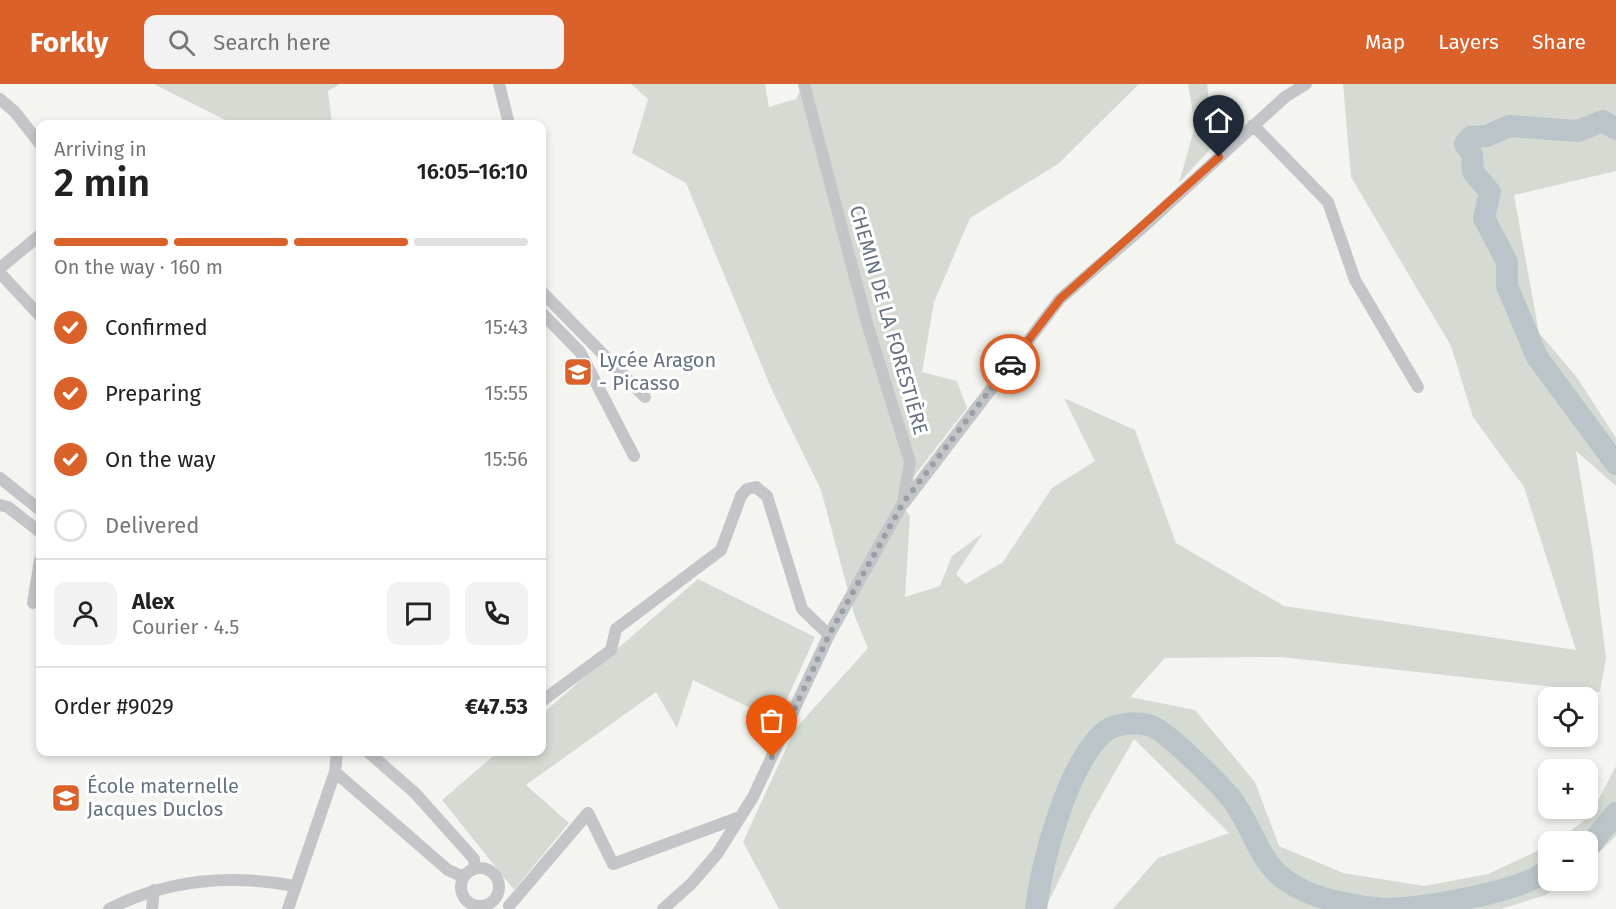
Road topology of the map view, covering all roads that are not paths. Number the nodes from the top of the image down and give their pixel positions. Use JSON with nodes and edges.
{"nodes":[{"id":1,"x":499,"y":84,"type":"edge"},
{"id":2,"x":804,"y":84,"type":"edge"},
{"id":3,"x":1306,"y":84,"type":"edge"},
{"id":4,"x":1285,"y":90,"type":"edge"},
{"id":5,"x":0,"y":99,"type":"edge"},
{"id":6,"x":508,"y":120,"type":"edge"},
{"id":7,"x":1253,"y":125,"type":"junction"},
{"id":8,"x":36,"y":139,"type":"edge"},
{"id":9,"x":36,"y":238,"type":"edge"},
{"id":10,"x":0,"y":268,"type":"edge"},
{"id":11,"x":0,"y":273,"type":"edge"},
{"id":12,"x":546,"y":296,"type":"edge"},
{"id":13,"x":36,"y":312,"type":"edge"},
{"id":14,"x":546,"y":317,"type":"edge"},
{"id":15,"x":1418,"y":387,"type":"dead end"},
{"id":16,"x":645,"y":397,"type":"dead end"},
{"id":17,"x":634,"y":456,"type":"dead end"},
{"id":18,"x":0,"y":478,"type":"edge"},
{"id":19,"x":903,"y":503,"type":"junction"},
{"id":20,"x":0,"y":505,"type":"edge"},
{"id":21,"x":36,"y":507,"type":"edge"},
{"id":22,"x":36,"y":529,"type":"edge"},
{"id":23,"x":36,"y":585,"type":"edge"},
{"id":24,"x":33,"y":603,"type":"dead end"},
{"id":25,"x":829,"y":635,"type":"junction"},
{"id":26,"x":546,"y":698,"type":"edge"},
{"id":27,"x":337,"y":756,"type":"edge"},
{"id":28,"x":373,"y":756,"type":"edge"},
{"id":29,"x":335,"y":772,"type":"junction"},
{"id":30,"x":740,"y":818,"type":"junction"},
{"id":31,"x":476,"y":869,"type":"junction"},
{"id":32,"x":464,"y":877,"type":"junction"},
{"id":33,"x":295,"y":886,"type":"junction"},
{"id":34,"x":154,"y":891,"type":"junction"},
{"id":35,"x":495,"y":900,"type":"junction"},
{"id":36,"x":510,"y":908,"type":"edge"},
{"id":37,"x":110,"y":909,"type":"edge"},
{"id":38,"x":152,"y":909,"type":"edge"},
{"id":39,"x":288,"y":909,"type":"edge"},
{"id":40,"x":663,"y":909,"type":"edge"}],
"edges":[{"from":1,"to":6,"type":"street"},
{"from":2,"to":19,"type":"street","name":"CHEMIN DE LA FORESTIÈRE"},
{"from":3,"to":4,"type":"street"},
{"from":4,"to":7,"type":"street"},
{"from":5,"to":8,"type":"street"},
{"from":7,"to":15,"type":"street"},
{"from":7,"to":19,"type":"street"},
{"from":9,"to":10,"type":"street"},
{"from":11,"to":13,"type":"street"},
{"from":12,"to":16,"type":"street"},
{"from":14,"to":17,"type":"street"},
{"from":18,"to":21,"type":"street"},
{"from":19,"to":25,"type":"street","name":"CHEMIN DE LA FORESTIÈRE"},
{"from":20,"to":22,"type":"street"},
{"from":23,"to":24,"type":"street"},
{"from":25,"to":26,"type":"street"},
{"from":25,"to":30,"type":"street","name":"CHEMIN DE LA FORESTIÈRE"},
{"from":27,"to":29,"type":"street"},
{"from":28,"to":31,"type":"street"},
{"from":29,"to":32,"type":"street"},
{"from":29,"to":33,"type":"street"},
{"from":30,"to":36,"type":"street"},
{"from":30,"to":40,"type":"street","name":"CHEMIN DE LA FORESTIÈRE"},
{"from":31,"to":32,"type":"street"},
{"from":31,"to":35,"type":"street"},
{"from":32,"to":35,"type":"street"},
{"from":33,"to":34,"type":"street"},
{"from":33,"to":39,"type":"street"},
{"from":34,"to":37,"type":"street"},
{"from":34,"to":38,"type":"street"},
{"from":35,"to":36,"type":"street"}]}
